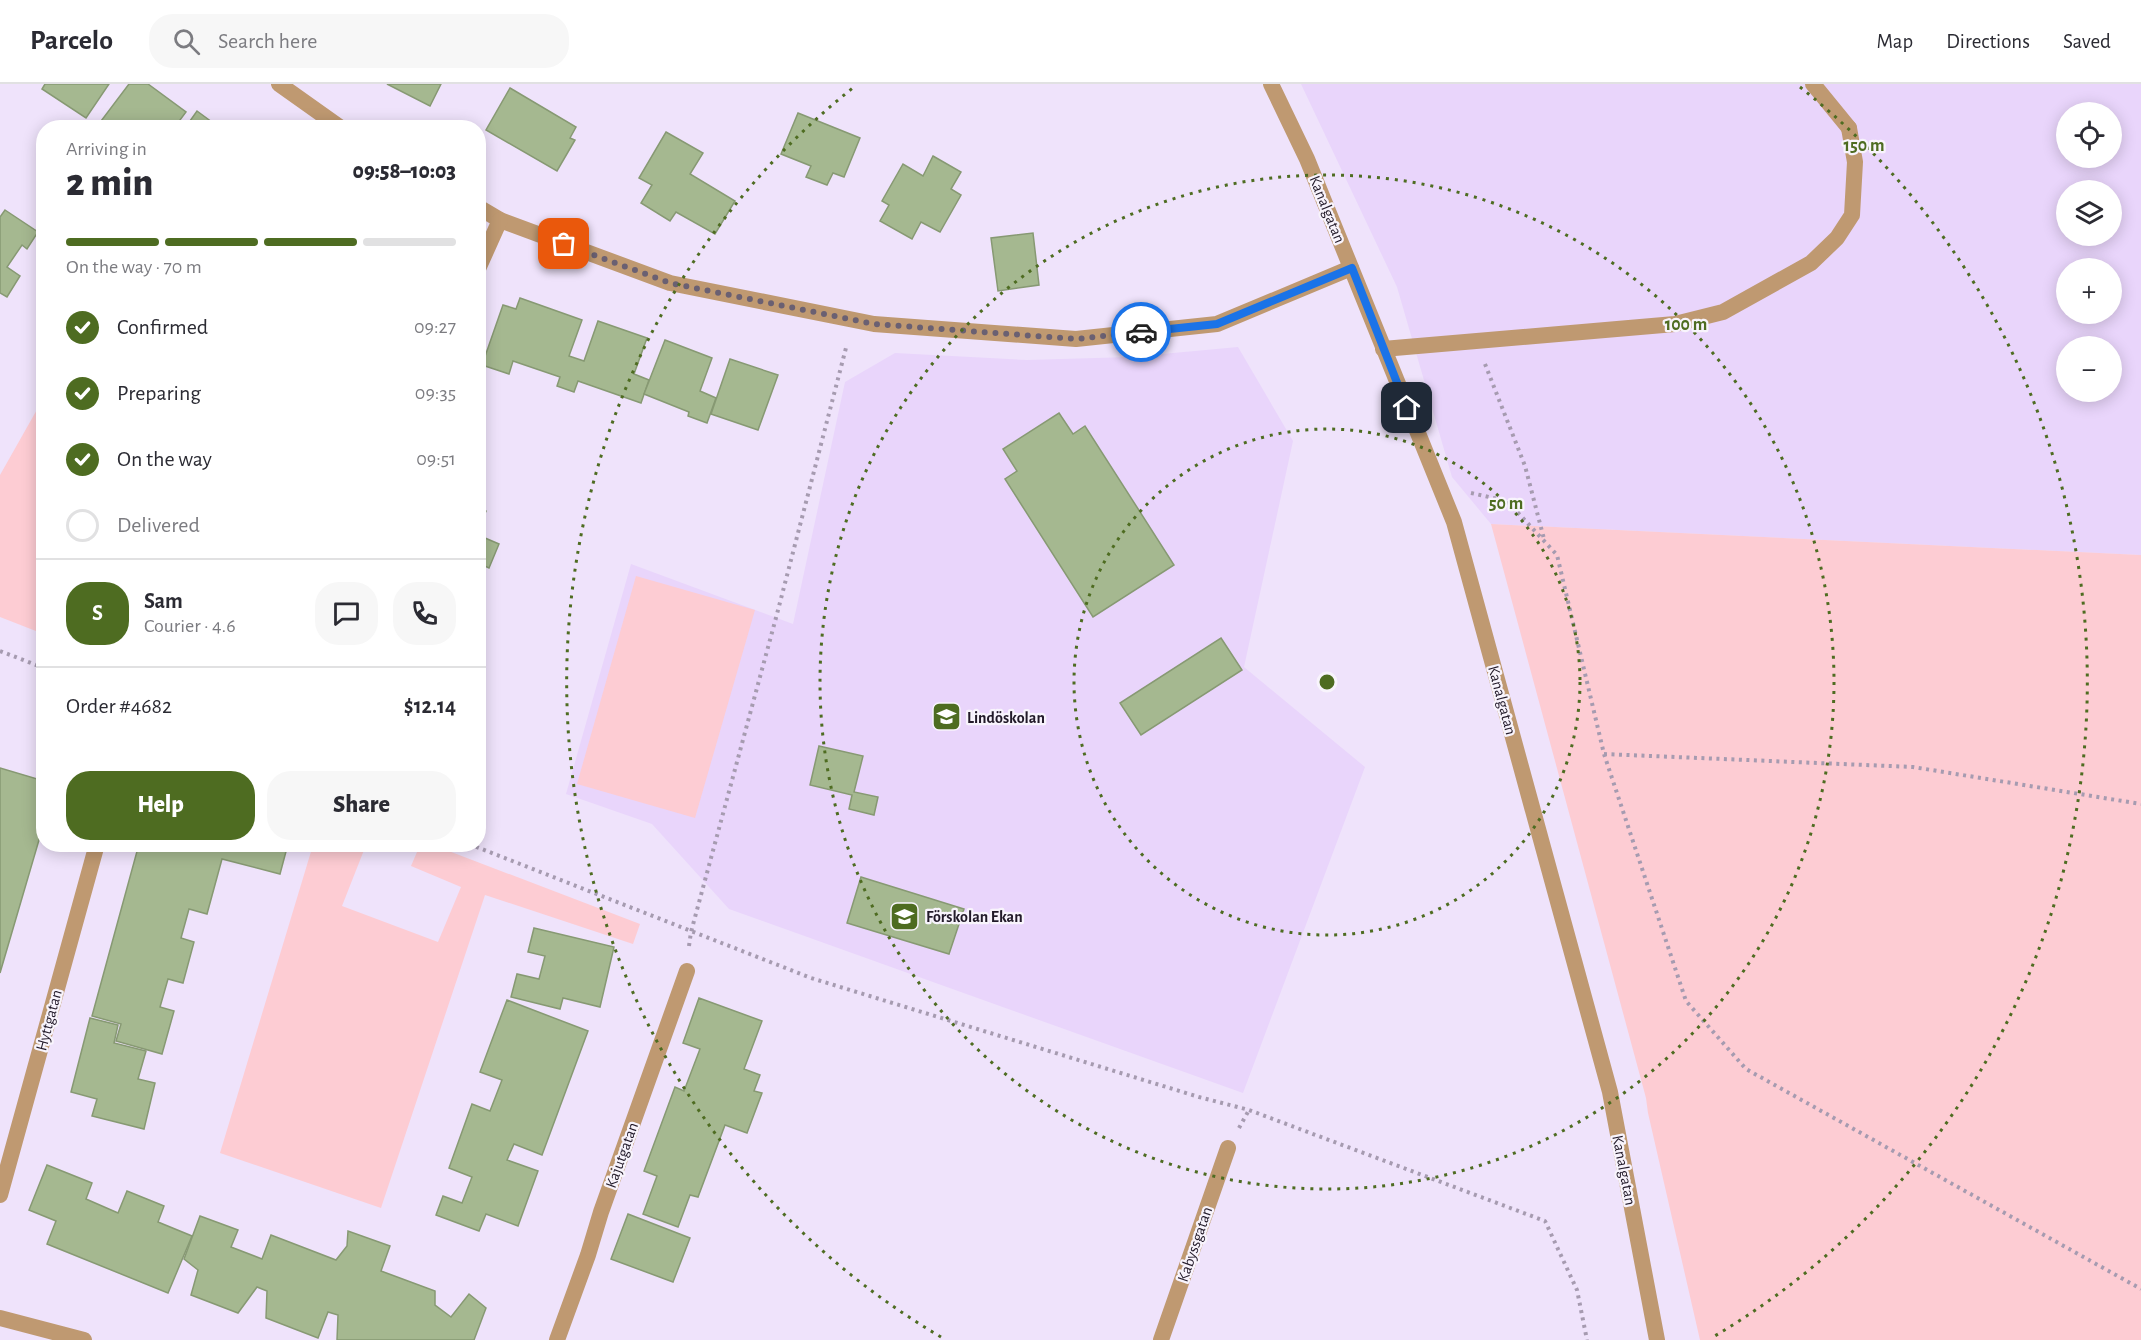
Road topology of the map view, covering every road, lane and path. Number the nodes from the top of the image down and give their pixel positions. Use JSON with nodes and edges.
{"nodes":[{"id":1,"x":1271,"y":84,"type":"edge"},
{"id":2,"x":1813,"y":84,"type":"edge"},
{"id":3,"x":289,"y":87,"type":"edge"},
{"id":4,"x":331,"y":120,"type":"edge"},
{"id":5,"x":486,"y":212,"type":"edge"},
{"id":6,"x":500,"y":220,"type":"junction"},
{"id":7,"x":486,"y":251,"type":"edge"},
{"id":8,"x":1352,"y":268,"type":"junction"},
{"id":9,"x":853,"y":320,"type":"junction"},
{"id":10,"x":1476,"y":341,"type":"junction"},
{"id":11,"x":1383,"y":349,"type":"junction"},
{"id":12,"x":1439,"y":485,"type":"junction"},
{"id":13,"x":1545,"y":542,"type":"junction"},
{"id":14,"x":0,"y":651,"type":"edge"},
{"id":15,"x":36,"y":665,"type":"edge"},
{"id":16,"x":1604,"y":754,"type":"junction"},
{"id":17,"x":2141,"y":804,"type":"edge"},
{"id":18,"x":486,"y":851,"type":"edge"},
{"id":19,"x":95,"y":852,"type":"edge"},
{"id":20,"x":691,"y":932,"type":"junction"},
{"id":21,"x":687,"y":971,"type":"dead end"},
{"id":22,"x":1228,"y":1148,"type":"dead end"},
{"id":23,"x":0,"y":1195,"type":"edge"},
{"id":24,"x":2141,"y":1289,"type":"edge"},
{"id":25,"x":0,"y":1318,"type":"edge"},
{"id":26,"x":84,"y":1340,"type":"edge"},
{"id":27,"x":557,"y":1340,"type":"edge"},
{"id":28,"x":1161,"y":1340,"type":"edge"},
{"id":29,"x":1587,"y":1340,"type":"edge"},
{"id":30,"x":1657,"y":1340,"type":"edge"}],
"edges":[{"from":1,"to":8,"type":"street","name":"Kanalgatan"},
{"from":2,"to":10,"type":"street"},
{"from":3,"to":4,"type":"street"},
{"from":5,"to":6,"type":"street"},
{"from":6,"to":7,"type":"street"},
{"from":6,"to":9,"type":"street"},
{"from":8,"to":9,"type":"street"},
{"from":8,"to":11,"type":"street","name":"Kanalgatan"},
{"from":9,"to":20,"type":"path"},
{"from":10,"to":11,"type":"street"},
{"from":10,"to":13,"type":"path"},
{"from":11,"to":12,"type":"street","name":"Kanalgatan"},
{"from":12,"to":13,"type":"path"},
{"from":12,"to":30,"type":"street","name":"Kanalgatan"},
{"from":13,"to":16,"type":"path"},
{"from":14,"to":15,"type":"path"},
{"from":16,"to":17,"type":"path"},
{"from":16,"to":24,"type":"path"},
{"from":18,"to":20,"type":"path"},
{"from":19,"to":23,"type":"street","name":"Hyttgatan"},
{"from":20,"to":29,"type":"path"},
{"from":21,"to":27,"type":"street","name":"Kajutgatan"},
{"from":22,"to":28,"type":"street","name":"Kabyssgatan"},
{"from":25,"to":26,"type":"street"}]}
